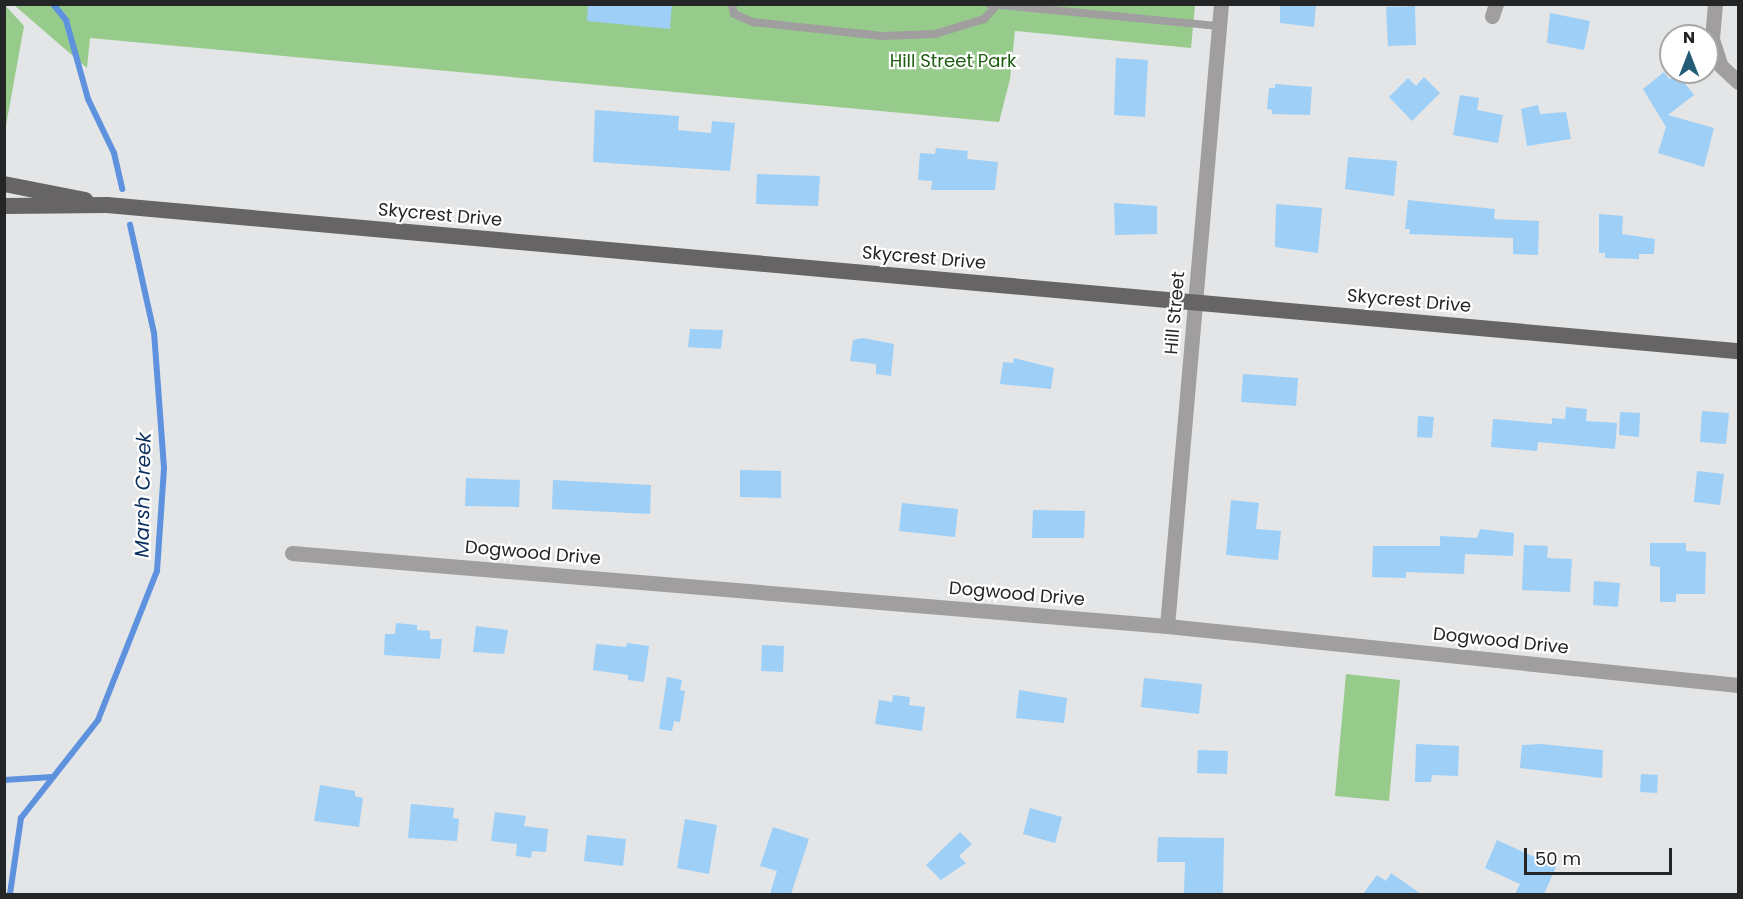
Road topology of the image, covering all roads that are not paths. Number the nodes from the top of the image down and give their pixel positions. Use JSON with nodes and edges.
{"nodes":[{"id":1,"x":732,"y":4,"type":"edge"},
{"id":2,"x":1221,"y":4,"type":"edge"},
{"id":3,"x":1714,"y":4,"type":"edge"},
{"id":4,"x":992,"y":6,"type":"edge"},
{"id":5,"x":1219,"y":26,"type":"junction"},
{"id":6,"x":1738,"y":82,"type":"edge"},
{"id":7,"x":4,"y":184,"type":"edge"},
{"id":8,"x":107,"y":205,"type":"junction"},
{"id":9,"x":4,"y":206,"type":"edge"},
{"id":10,"x":1195,"y":302,"type":"junction"},
{"id":11,"x":1738,"y":351,"type":"edge"},
{"id":12,"x":292,"y":553,"type":"dead end"},
{"id":13,"x":1167,"y":626,"type":"junction"},
{"id":14,"x":1738,"y":686,"type":"edge"}],
"edges":[{"from":1,"to":4,"type":"lane"},
{"from":2,"to":5,"type":"street","name":"Hill Street"},
{"from":3,"to":6,"type":"street"},
{"from":4,"to":5,"type":"lane"},
{"from":5,"to":10,"type":"street","name":"Hill Street"},
{"from":7,"to":8,"type":"main road","name":"Skycrest Drive"},
{"from":8,"to":9,"type":"main road","name":"Skycrest Drive"},
{"from":8,"to":10,"type":"main road","name":"Skycrest Drive"},
{"from":10,"to":11,"type":"main road","name":"Skycrest Drive"},
{"from":10,"to":13,"type":"street","name":"Hill Street"},
{"from":12,"to":13,"type":"street","name":"Dogwood Drive"},
{"from":13,"to":14,"type":"street","name":"Dogwood Drive"}]}
